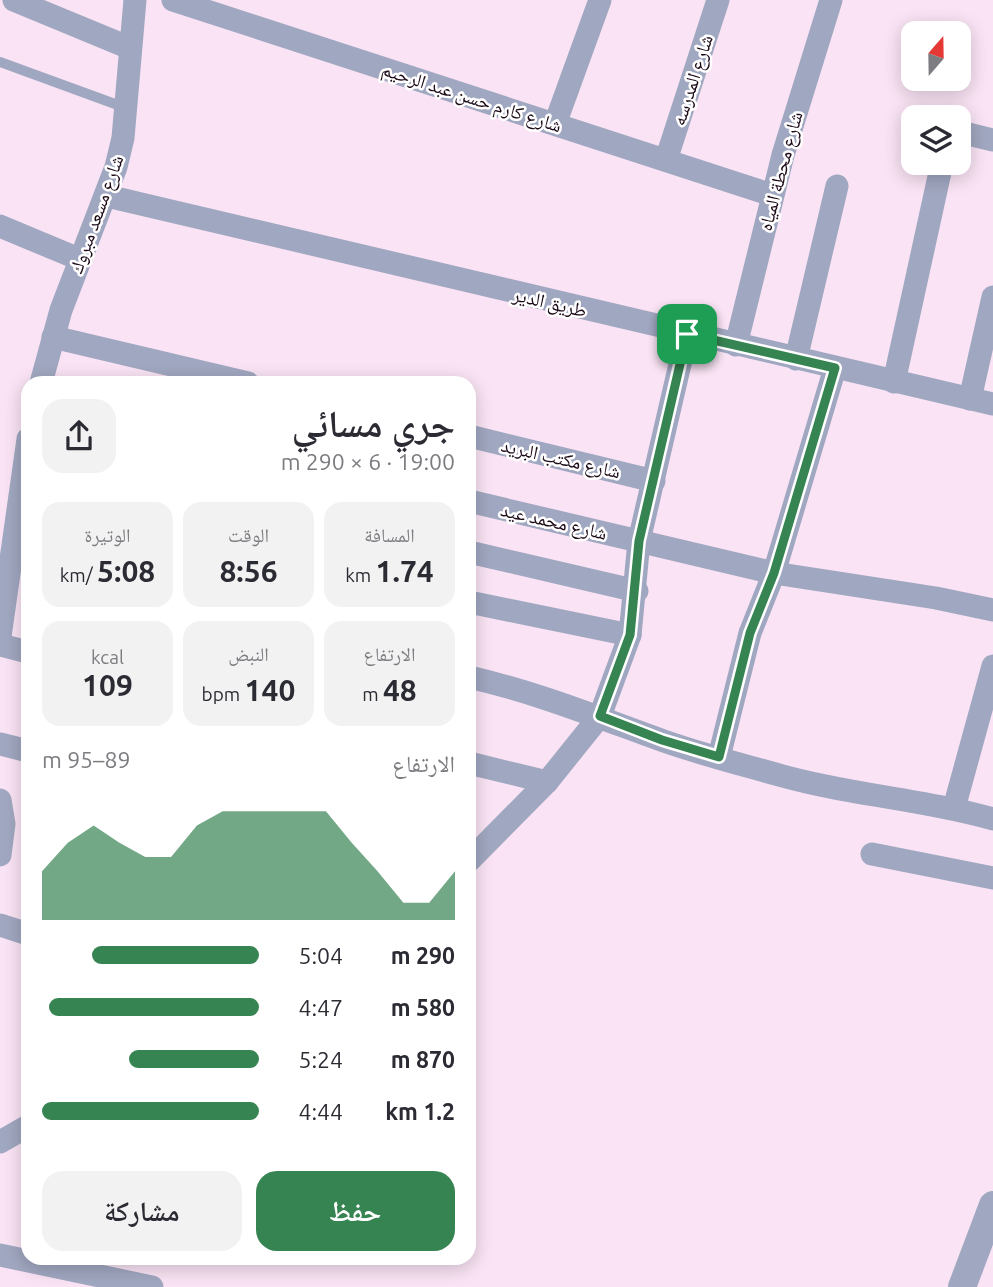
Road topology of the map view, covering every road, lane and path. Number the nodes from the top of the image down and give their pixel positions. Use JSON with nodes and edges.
{"nodes":[{"id":1,"x":13,"y":0,"type":"edge"},
{"id":2,"x":135,"y":0,"type":"edge"},
{"id":3,"x":173,"y":0,"type":"edge"},
{"id":4,"x":600,"y":0,"type":"edge"},
{"id":5,"x":718,"y":0,"type":"edge"},
{"id":6,"x":831,"y":0,"type":"edge"},
{"id":7,"x":130,"y":48,"type":"junction"},
{"id":8,"x":0,"y":62,"type":"edge"},
{"id":9,"x":126,"y":108,"type":"junction"},
{"id":10,"x":555,"y":124,"type":"junction"},
{"id":11,"x":971,"y":135,"type":"edge"},
{"id":12,"x":993,"y":140,"type":"edge"},
{"id":13,"x":666,"y":160,"type":"junction"},
{"id":14,"x":939,"y":175,"type":"edge"},
{"id":15,"x":837,"y":186,"type":"dead end"},
{"id":16,"x":772,"y":195,"type":"junction"},
{"id":17,"x":107,"y":196,"type":"junction"},
{"id":18,"x":0,"y":226,"type":"edge"},
{"id":19,"x":79,"y":259,"type":"junction"},
{"id":20,"x":993,"y":297,"type":"edge"},
{"id":21,"x":687,"y":334,"type":"junction"},
{"id":22,"x":53,"y":337,"type":"junction"},
{"id":23,"x":736,"y":345,"type":"junction"},
{"id":24,"x":796,"y":359,"type":"junction"},
{"id":25,"x":835,"y":368,"type":"junction"},
{"id":26,"x":43,"y":376,"type":"edge"},
{"id":27,"x":218,"y":376,"type":"edge"},
{"id":28,"x":894,"y":382,"type":"junction"},
{"id":29,"x":970,"y":399,"type":"junction"},
{"id":30,"x":993,"y":404,"type":"edge"},
{"id":31,"x":476,"y":438,"type":"edge"},
{"id":32,"x":654,"y":481,"type":"junction"},
{"id":33,"x":476,"y":503,"type":"edge"},
{"id":34,"x":21,"y":534,"type":"edge"},
{"id":35,"x":639,"y":541,"type":"junction"},
{"id":36,"x":476,"y":554,"type":"edge"},
{"id":37,"x":774,"y":573,"type":"junction"},
{"id":38,"x":18,"y":580,"type":"edge"},
{"id":39,"x":637,"y":590,"type":"junction"},
{"id":40,"x":476,"y":603,"type":"edge"},
{"id":41,"x":993,"y":610,"type":"edge"},
{"id":42,"x":630,"y":635,"type":"junction"},
{"id":43,"x":0,"y":637,"type":"edge"},
{"id":44,"x":0,"y":645,"type":"edge"},
{"id":45,"x":21,"y":650,"type":"edge"},
{"id":46,"x":993,"y":666,"type":"edge"},
{"id":47,"x":476,"y":679,"type":"edge"},
{"id":48,"x":600,"y":716,"type":"junction"},
{"id":49,"x":0,"y":744,"type":"edge"},
{"id":50,"x":21,"y":749,"type":"edge"},
{"id":51,"x":719,"y":757,"type":"junction"},
{"id":52,"x":476,"y":765,"type":"edge"},
{"id":53,"x":547,"y":782,"type":"junction"},
{"id":54,"x":0,"y":800,"type":"edge"},
{"id":55,"x":954,"y":808,"type":"junction"},
{"id":56,"x":993,"y":819,"type":"edge"},
{"id":57,"x":476,"y":854,"type":"edge"},
{"id":58,"x":872,"y":854,"type":"dead end"},
{"id":59,"x":0,"y":855,"type":"edge"},
{"id":60,"x":993,"y":878,"type":"edge"},
{"id":61,"x":0,"y":925,"type":"edge"},
{"id":62,"x":21,"y":932,"type":"edge"},
{"id":63,"x":21,"y":1130,"type":"edge"},
{"id":64,"x":0,"y":1142,"type":"edge"},
{"id":65,"x":993,"y":1205,"type":"edge"},
{"id":66,"x":0,"y":1255,"type":"edge"},
{"id":67,"x":21,"y":1259,"type":"edge"},
{"id":68,"x":48,"y":1265,"type":"edge"},
{"id":69,"x":152,"y":1287,"type":"edge"},
{"id":70,"x":962,"y":1287,"type":"edge"}],
"edges":[{"from":1,"to":7,"type":"street"},
{"from":2,"to":7,"type":"street","name":"شارع مسعد مبروك"},
{"from":3,"to":10,"type":"street","name":"شارع كارم حسن عبد الرحيم"},
{"from":4,"to":10,"type":"street"},
{"from":5,"to":13,"type":"street","name":"شارع المدرسه"},
{"from":6,"to":16,"type":"street","name":"شارع محطة المياه"},
{"from":7,"to":9,"type":"street","name":"شارع مسعد مبروك"},
{"from":8,"to":9,"type":"lane"},
{"from":9,"to":17,"type":"street","name":"شارع مسعد مبروك"},
{"from":10,"to":13,"type":"street","name":"شارع كارم حسن عبد الرحيم"},
{"from":11,"to":12,"type":"street"},
{"from":13,"to":16,"type":"street","name":"شارع كارم حسن عبد الرحيم"},
{"from":14,"to":28,"type":"street"},
{"from":15,"to":24,"type":"street"},
{"from":16,"to":23,"type":"street","name":"شارع محطة المياه"},
{"from":17,"to":19,"type":"street","name":"شارع مسعد مبروك"},
{"from":17,"to":21,"type":"street","name":"طريق الدير"},
{"from":18,"to":19,"type":"street"},
{"from":19,"to":22,"type":"street","name":"شارع مسعد مبروك"},
{"from":20,"to":29,"type":"street"},
{"from":21,"to":23,"type":"street","name":"طريق الدير"},
{"from":21,"to":32,"type":"street"},
{"from":22,"to":26,"type":"street","name":"شارع مسعد مبروك"},
{"from":22,"to":27,"type":"street"},
{"from":23,"to":24,"type":"street","name":"طريق الدير"},
{"from":24,"to":25,"type":"street","name":"طريق الدير"},
{"from":25,"to":28,"type":"street","name":"طريق الدير"},
{"from":25,"to":37,"type":"street"},
{"from":28,"to":29,"type":"street","name":"طريق الدير"},
{"from":29,"to":30,"type":"street","name":"طريق الدير"},
{"from":31,"to":32,"type":"street","name":"شارع مكتب البريد"},
{"from":32,"to":35,"type":"street"},
{"from":33,"to":35,"type":"street","name":"شارع محمد عيد"},
{"from":34,"to":38,"type":"street"},
{"from":35,"to":37,"type":"street","name":"شارع محمد عيد"},
{"from":35,"to":39,"type":"street"},
{"from":36,"to":39,"type":"street"},
{"from":37,"to":41,"type":"street","name":"شارع محمد عيد"},
{"from":37,"to":51,"type":"street"},
{"from":38,"to":43,"type":"street"},
{"from":39,"to":42,"type":"street"},
{"from":40,"to":42,"type":"street"},
{"from":42,"to":48,"type":"street"},
{"from":44,"to":45,"type":"street"},
{"from":46,"to":55,"type":"street"},
{"from":47,"to":48,"type":"street"},
{"from":48,"to":51,"type":"street"},
{"from":48,"to":53,"type":"street"},
{"from":49,"to":50,"type":"street"},
{"from":51,"to":55,"type":"street"},
{"from":52,"to":53,"type":"street"},
{"from":53,"to":57,"type":"street"},
{"from":54,"to":59,"type":"street"},
{"from":55,"to":56,"type":"street"},
{"from":58,"to":60,"type":"street"},
{"from":61,"to":62,"type":"street"},
{"from":63,"to":64,"type":"street"},
{"from":65,"to":70,"type":"street"},
{"from":66,"to":67,"type":"street"},
{"from":68,"to":69,"type":"street"}]}
